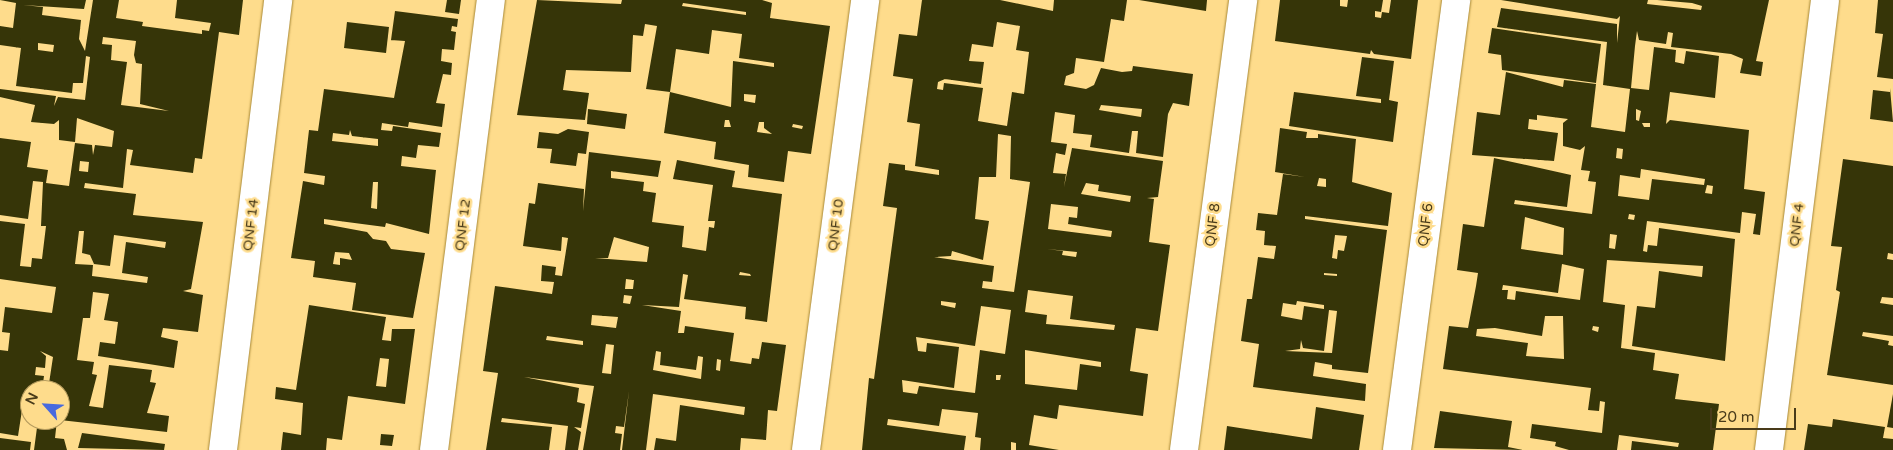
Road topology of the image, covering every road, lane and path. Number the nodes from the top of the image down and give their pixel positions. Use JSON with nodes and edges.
{"nodes":[{"id":1,"x":278,"y":0,"type":"edge"},
{"id":2,"x":491,"y":0,"type":"edge"},
{"id":3,"x":865,"y":0,"type":"edge"},
{"id":4,"x":1243,"y":0,"type":"edge"},
{"id":5,"x":1456,"y":0,"type":"edge"},
{"id":6,"x":1825,"y":0,"type":"edge"},
{"id":7,"x":223,"y":450,"type":"edge"},
{"id":8,"x":434,"y":450,"type":"edge"},
{"id":9,"x":806,"y":450,"type":"edge"},
{"id":10,"x":1184,"y":450,"type":"edge"},
{"id":11,"x":1397,"y":450,"type":"edge"},
{"id":12,"x":1769,"y":450,"type":"edge"}],
"edges":[{"from":1,"to":7,"type":"street","name":"QNF 14"},
{"from":2,"to":8,"type":"street","name":"QNF 12"},
{"from":3,"to":9,"type":"street","name":"QNF 10"},
{"from":4,"to":10,"type":"street","name":"QNF 8"},
{"from":5,"to":11,"type":"street","name":"QNF 6"},
{"from":6,"to":12,"type":"street","name":"QNF 4"}]}
